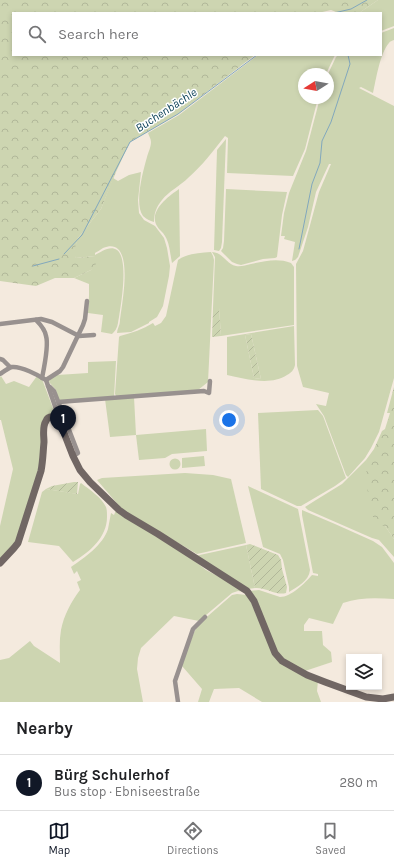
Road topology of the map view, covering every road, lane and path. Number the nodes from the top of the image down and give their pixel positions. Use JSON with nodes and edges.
{"nodes":[{"id":1,"x":87,"y":301,"type":"dead end"},
{"id":2,"x":36,"y":320,"type":"junction"},
{"id":3,"x":0,"y":324,"type":"edge"},
{"id":4,"x":94,"y":335,"type":"dead end"},
{"id":5,"x":79,"y":336,"type":"junction"},
{"id":6,"x":0,"y":359,"type":"edge"},
{"id":7,"x":10,"y":367,"type":"junction"},
{"id":8,"x":0,"y":374,"type":"edge"},
{"id":9,"x":44,"y":379,"type":"junction"},
{"id":10,"x":48,"y":386,"type":"junction"},
{"id":11,"x":200,"y":391,"type":"dead end"},
{"id":12,"x":58,"y":402,"type":"junction"},
{"id":13,"x":56,"y":418,"type":"junction"},
{"id":14,"x":73,"y":456,"type":"junction"},
{"id":15,"x":0,"y":563,"type":"edge"},
{"id":16,"x":205,"y":617,"type":"dead end"},
{"id":17,"x":394,"y":697,"type":"edge"},
{"id":18,"x":178,"y":702,"type":"edge"}],
"edges":[{"from":1,"to":5,"type":"street"},
{"from":2,"to":3,"type":"street"},
{"from":2,"to":5,"type":"street"},
{"from":2,"to":9,"type":"street"},
{"from":4,"to":5,"type":"street"},
{"from":5,"to":9,"type":"street"},
{"from":6,"to":7,"type":"street"},
{"from":7,"to":8,"type":"street"},
{"from":7,"to":9,"type":"street"},
{"from":9,"to":10,"type":"street"},
{"from":10,"to":12,"type":"street"},
{"from":10,"to":13,"type":"street"},
{"from":11,"to":12,"type":"street"},
{"from":12,"to":14,"type":"street"},
{"from":13,"to":14,"type":"street"},
{"from":13,"to":15,"type":"street"},
{"from":14,"to":17,"type":"street"},
{"from":16,"to":18,"type":"street"}]}
